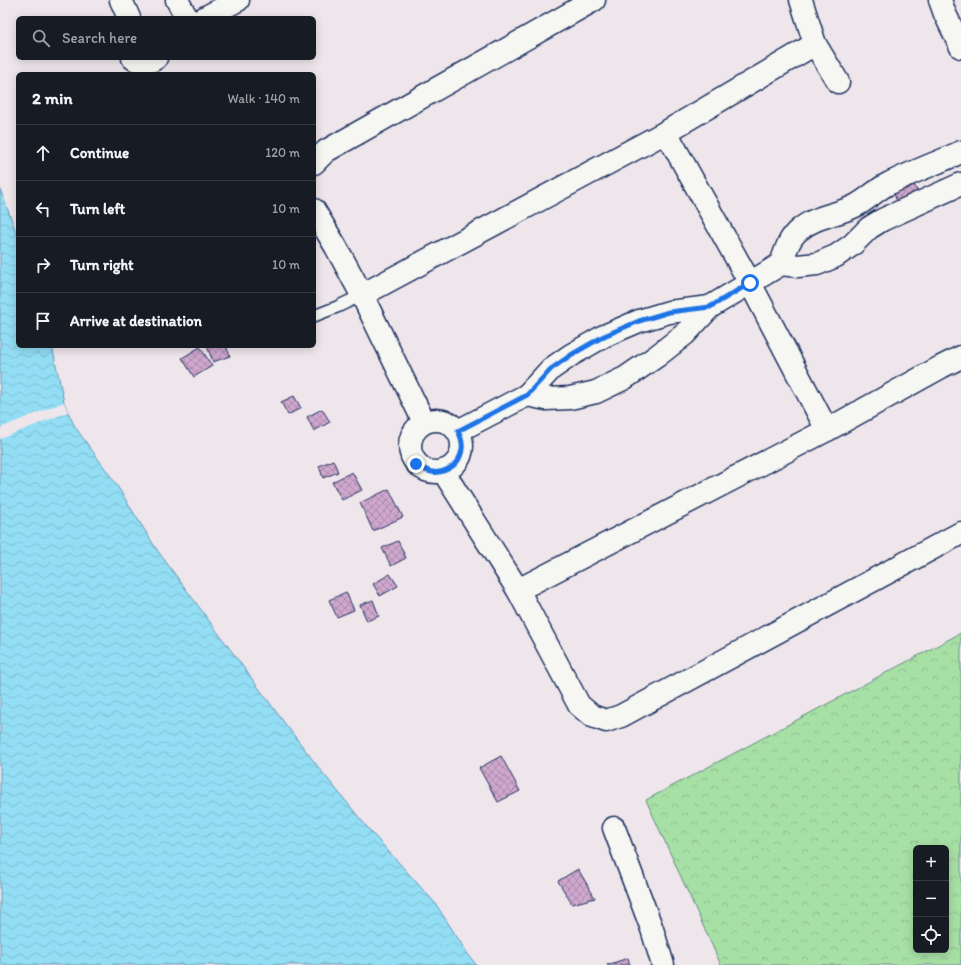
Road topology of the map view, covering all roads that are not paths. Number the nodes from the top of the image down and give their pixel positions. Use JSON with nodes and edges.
{"nodes":[{"id":1,"x":121,"y":0,"type":"edge"},
{"id":2,"x":176,"y":0,"type":"edge"},
{"id":3,"x":238,"y":0,"type":"edge"},
{"id":4,"x":594,"y":0,"type":"edge"},
{"id":5,"x":801,"y":0,"type":"edge"},
{"id":6,"x":940,"y":0,"type":"edge"},
{"id":7,"x":128,"y":16,"type":"edge"},
{"id":8,"x":186,"y":16,"type":"edge"},
{"id":9,"x":208,"y":16,"type":"edge"},
{"id":10,"x":815,"y":44,"type":"junction"},
{"id":11,"x":961,"y":47,"type":"edge"},
{"id":12,"x":136,"y":60,"type":"edge"},
{"id":13,"x":152,"y":60,"type":"edge"},
{"id":14,"x":838,"y":82,"type":"dead end"},
{"id":15,"x":666,"y":132,"type":"junction"},
{"id":16,"x":961,"y":152,"type":"edge"},
{"id":17,"x":316,"y":161,"type":"edge"},
{"id":18,"x":961,"y":184,"type":"edge"},
{"id":19,"x":856,"y":205,"type":"junction"},
{"id":20,"x":316,"y":213,"type":"edge"},
{"id":21,"x":869,"y":228,"type":"junction"},
{"id":22,"x":781,"y":264,"type":"junction"},
{"id":23,"x":750,"y":283,"type":"junction"},
{"id":24,"x":362,"y":295,"type":"junction"},
{"id":25,"x":710,"y":307,"type":"junction"},
{"id":26,"x":316,"y":315,"type":"edge"},
{"id":27,"x":961,"y":357,"type":"edge"},
{"id":28,"x":527,"y":395,"type":"junction"},
{"id":29,"x":424,"y":422,"type":"junction"},
{"id":30,"x":827,"y":430,"type":"junction"},
{"id":31,"x":458,"y":431,"type":"junction"},
{"id":32,"x":443,"y":471,"type":"junction"},
{"id":33,"x":961,"y":534,"type":"edge"},
{"id":34,"x":518,"y":590,"type":"junction"},
{"id":35,"x":614,"y":828,"type":"dead end"},
{"id":36,"x":663,"y":965,"type":"edge"}],
"edges":[{"from":1,"to":7,"type":"street"},
{"from":2,"to":8,"type":"street"},
{"from":3,"to":9,"type":"street"},
{"from":4,"to":17,"type":"street"},
{"from":5,"to":10,"type":"street"},
{"from":6,"to":11,"type":"street"},
{"from":10,"to":14,"type":"street"},
{"from":10,"to":15,"type":"street"},
{"from":12,"to":13,"type":"street"},
{"from":15,"to":23,"type":"street"},
{"from":15,"to":24,"type":"street"},
{"from":16,"to":19,"type":"street"},
{"from":18,"to":21,"type":"street"},
{"from":19,"to":21,"type":"street"},
{"from":19,"to":22,"type":"street"},
{"from":20,"to":24,"type":"street"},
{"from":21,"to":22,"type":"street"},
{"from":22,"to":23,"type":"street"},
{"from":23,"to":25,"type":"street"},
{"from":23,"to":30,"type":"street"},
{"from":24,"to":26,"type":"lane"},
{"from":24,"to":29,"type":"street"},
{"from":25,"to":28,"type":"street"},
{"from":25,"to":28,"type":"street"},
{"from":27,"to":30,"type":"street"},
{"from":28,"to":31,"type":"street"},
{"from":29,"to":31,"type":"street"},
{"from":29,"to":32,"type":"street"},
{"from":30,"to":34,"type":"street"},
{"from":31,"to":32,"type":"street"},
{"from":32,"to":34,"type":"street"},
{"from":33,"to":34,"type":"street"},
{"from":35,"to":36,"type":"street"}]}
